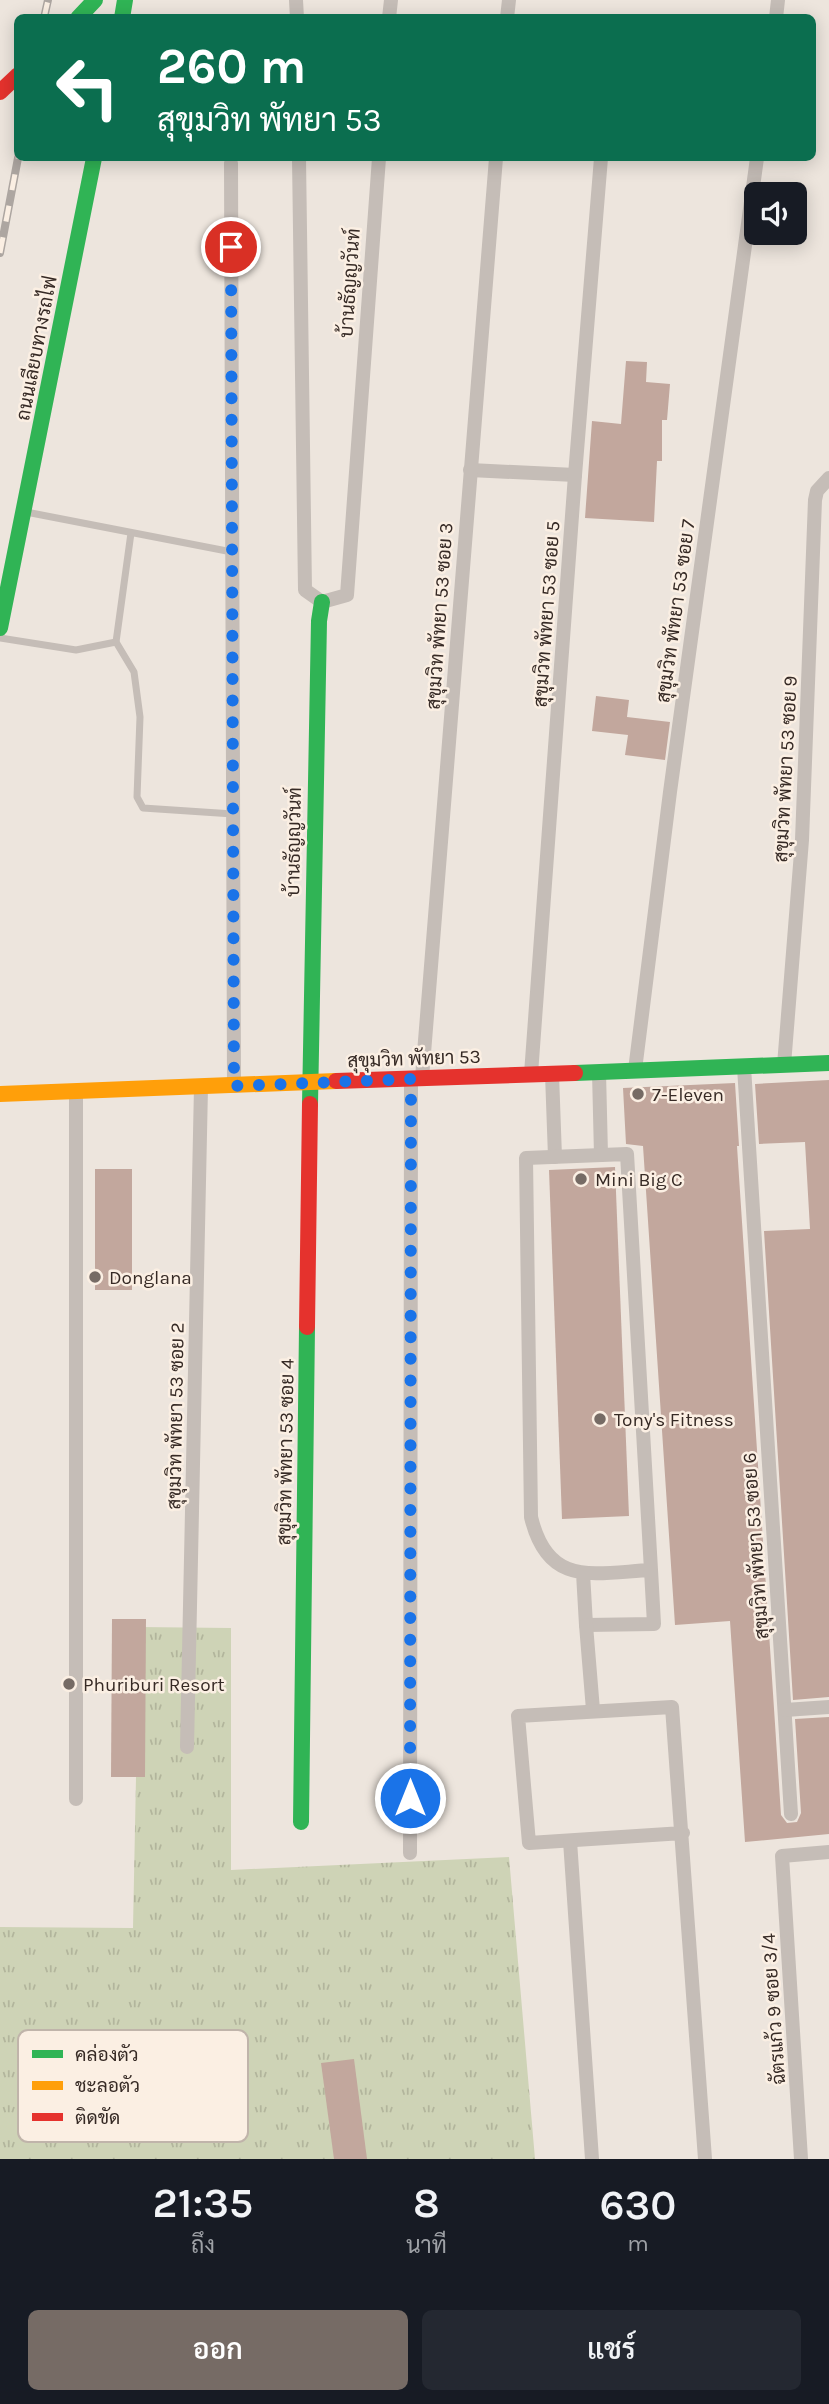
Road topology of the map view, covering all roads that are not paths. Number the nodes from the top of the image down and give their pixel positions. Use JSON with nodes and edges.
{"nodes":[{"id":1,"x":95,"y":0,"type":"edge"},
{"id":2,"x":82,"y":14,"type":"edge"},
{"id":3,"x":14,"y":79,"type":"edge"},
{"id":4,"x":0,"y":92,"type":"edge"},
{"id":5,"x":93,"y":161,"type":"edge"},
{"id":6,"x":299,"y":161,"type":"edge"},
{"id":7,"x":379,"y":161,"type":"edge"},
{"id":8,"x":496,"y":161,"type":"edge"},
{"id":9,"x":601,"y":161,"type":"edge"},
{"id":10,"x":757,"y":161,"type":"edge"},
{"id":11,"x":231,"y":163,"type":"dead end"},
{"id":12,"x":470,"y":470,"type":"junction"},
{"id":13,"x":575,"y":475,"type":"junction"},
{"id":14,"x":829,"y":478,"type":"edge"},
{"id":15,"x":25,"y":512,"type":"junction"},
{"id":16,"x":131,"y":533,"type":"junction"},
{"id":17,"x":232,"y":552,"type":"junction"},
{"id":18,"x":322,"y":602,"type":"junction"},
{"id":19,"x":0,"y":628,"type":"edge"},
{"id":20,"x":0,"y":638,"type":"edge"},
{"id":21,"x":116,"y":642,"type":"junction"},
{"id":22,"x":233,"y":814,"type":"junction"},
{"id":23,"x":829,"y":1063,"type":"edge"},
{"id":24,"x":784,"y":1065,"type":"junction"},
{"id":25,"x":744,"y":1066,"type":"junction"},
{"id":26,"x":635,"y":1070,"type":"junction"},
{"id":27,"x":599,"y":1072,"type":"junction"},
{"id":28,"x":531,"y":1074,"type":"junction"},
{"id":29,"x":552,"y":1074,"type":"junction"},
{"id":30,"x":417,"y":1079,"type":"junction"},
{"id":31,"x":311,"y":1082,"type":"junction"},
{"id":32,"x":234,"y":1086,"type":"junction"},
{"id":33,"x":201,"y":1087,"type":"junction"},
{"id":34,"x":76,"y":1091,"type":"junction"},
{"id":35,"x":0,"y":1094,"type":"edge"},
{"id":36,"x":601,"y":1155,"type":"junction"},
{"id":37,"x":555,"y":1157,"type":"junction"},
{"id":38,"x":651,"y":1570,"type":"junction"},
{"id":39,"x":583,"y":1573,"type":"junction"},
{"id":40,"x":586,"y":1625,"type":"junction"},
{"id":41,"x":829,"y":1707,"type":"edge"},
{"id":42,"x":593,"y":1710,"type":"junction"},
{"id":43,"x":785,"y":1710,"type":"junction"},
{"id":44,"x":187,"y":1747,"type":"dead end"},
{"id":45,"x":76,"y":1799,"type":"dead end"},
{"id":46,"x":791,"y":1814,"type":"dead end"},
{"id":47,"x":301,"y":1822,"type":"dead end"},
{"id":48,"x":683,"y":1833,"type":"junction"},
{"id":49,"x":570,"y":1841,"type":"junction"},
{"id":50,"x":829,"y":1852,"type":"edge"},
{"id":51,"x":410,"y":1853,"type":"dead end"},
{"id":52,"x":592,"y":2159,"type":"edge"},
{"id":53,"x":705,"y":2159,"type":"edge"},
{"id":54,"x":801,"y":2159,"type":"edge"}],
"edges":[{"from":1,"to":2,"type":"street"},
{"from":3,"to":4,"type":"street"},
{"from":5,"to":15,"type":"street","name":"ถนนเลียบทางรถไฟ"},
{"from":6,"to":18,"type":"street"},
{"from":7,"to":18,"type":"street","name":"บ้านธัญญวันท์"},
{"from":8,"to":12,"type":"street","name":"สุขุมวิท พัทยา 53 ซอย 3"},
{"from":9,"to":13,"type":"street","name":"สุขุมวิท พัทยา 53 ซอย 5"},
{"from":10,"to":26,"type":"street","name":"สุขุมวิท พัทยา 53 ซอย 7"},
{"from":11,"to":17,"type":"street"},
{"from":12,"to":13,"type":"street"},
{"from":12,"to":30,"type":"street","name":"สุขุมวิท พัทยา 53 ซอย 3"},
{"from":13,"to":28,"type":"street","name":"สุขุมวิท พัทยา 53 ซอย 5"},
{"from":14,"to":24,"type":"street","name":"สุขุมวิท พัทยา 53 ซอย 9"},
{"from":15,"to":16,"type":"lane"},
{"from":15,"to":19,"type":"street","name":"ถนนเลียบทางรถไฟ"},
{"from":16,"to":17,"type":"lane"},
{"from":16,"to":21,"type":"lane"},
{"from":17,"to":22,"type":"street"},
{"from":18,"to":31,"type":"street","name":"บ้านธัญญวันท์"},
{"from":20,"to":21,"type":"lane"},
{"from":21,"to":22,"type":"lane"},
{"from":22,"to":32,"type":"street"},
{"from":23,"to":24,"type":"street","name":"สุขุมวิท พัทยา 53"},
{"from":24,"to":25,"type":"street","name":"สุขุมวิท พัทยา 53"},
{"from":25,"to":26,"type":"street","name":"สุขุมวิท พัทยา 53"},
{"from":25,"to":43,"type":"street","name":"สุขุมวิท พัทยา 53 ซอย 6"},
{"from":26,"to":27,"type":"street","name":"สุขุมวิท พัทยา 53"},
{"from":27,"to":29,"type":"street","name":"สุขุมวิท พัทยา 53"},
{"from":27,"to":36,"type":"street"},
{"from":28,"to":29,"type":"street","name":"สุขุมวิท พัทยา 53"},
{"from":28,"to":30,"type":"street","name":"สุขุมวิท พัทยา 53"},
{"from":29,"to":37,"type":"street"},
{"from":30,"to":31,"type":"street","name":"สุขุมวิท พัทยา 53"},
{"from":30,"to":51,"type":"street","name":"สุขุมวิท พัทยา 53 ซอย 3"},
{"from":31,"to":32,"type":"street","name":"สุขุมวิท พัทยา 53"},
{"from":31,"to":47,"type":"street","name":"สุขุมวิท พัทยา 53 ซอย 4"},
{"from":32,"to":33,"type":"street","name":"สุขุมวิท พัทยา 53"},
{"from":33,"to":34,"type":"street","name":"สุขุมวิท พัทยา 53"},
{"from":33,"to":44,"type":"street","name":"สุขุมวิท พัทยา 53 ซอย 2"},
{"from":34,"to":35,"type":"street","name":"สุขุมวิท พัทยา 53"},
{"from":34,"to":45,"type":"street"},
{"from":36,"to":37,"type":"street"},
{"from":36,"to":38,"type":"street"},
{"from":37,"to":39,"type":"street"},
{"from":38,"to":39,"type":"street"},
{"from":38,"to":40,"type":"street"},
{"from":39,"to":40,"type":"street"},
{"from":40,"to":42,"type":"street"},
{"from":41,"to":43,"type":"street"},
{"from":42,"to":48,"type":"street"},
{"from":42,"to":49,"type":"street"},
{"from":43,"to":46,"type":"street","name":"สุขุมวิท พัทยา 53 ซอย 6"},
{"from":48,"to":49,"type":"street"},
{"from":48,"to":53,"type":"street"},
{"from":49,"to":52,"type":"street"},
{"from":50,"to":54,"type":"street","name":"ฉัตรแก้ว 9 ซอย 3/4"}]}
